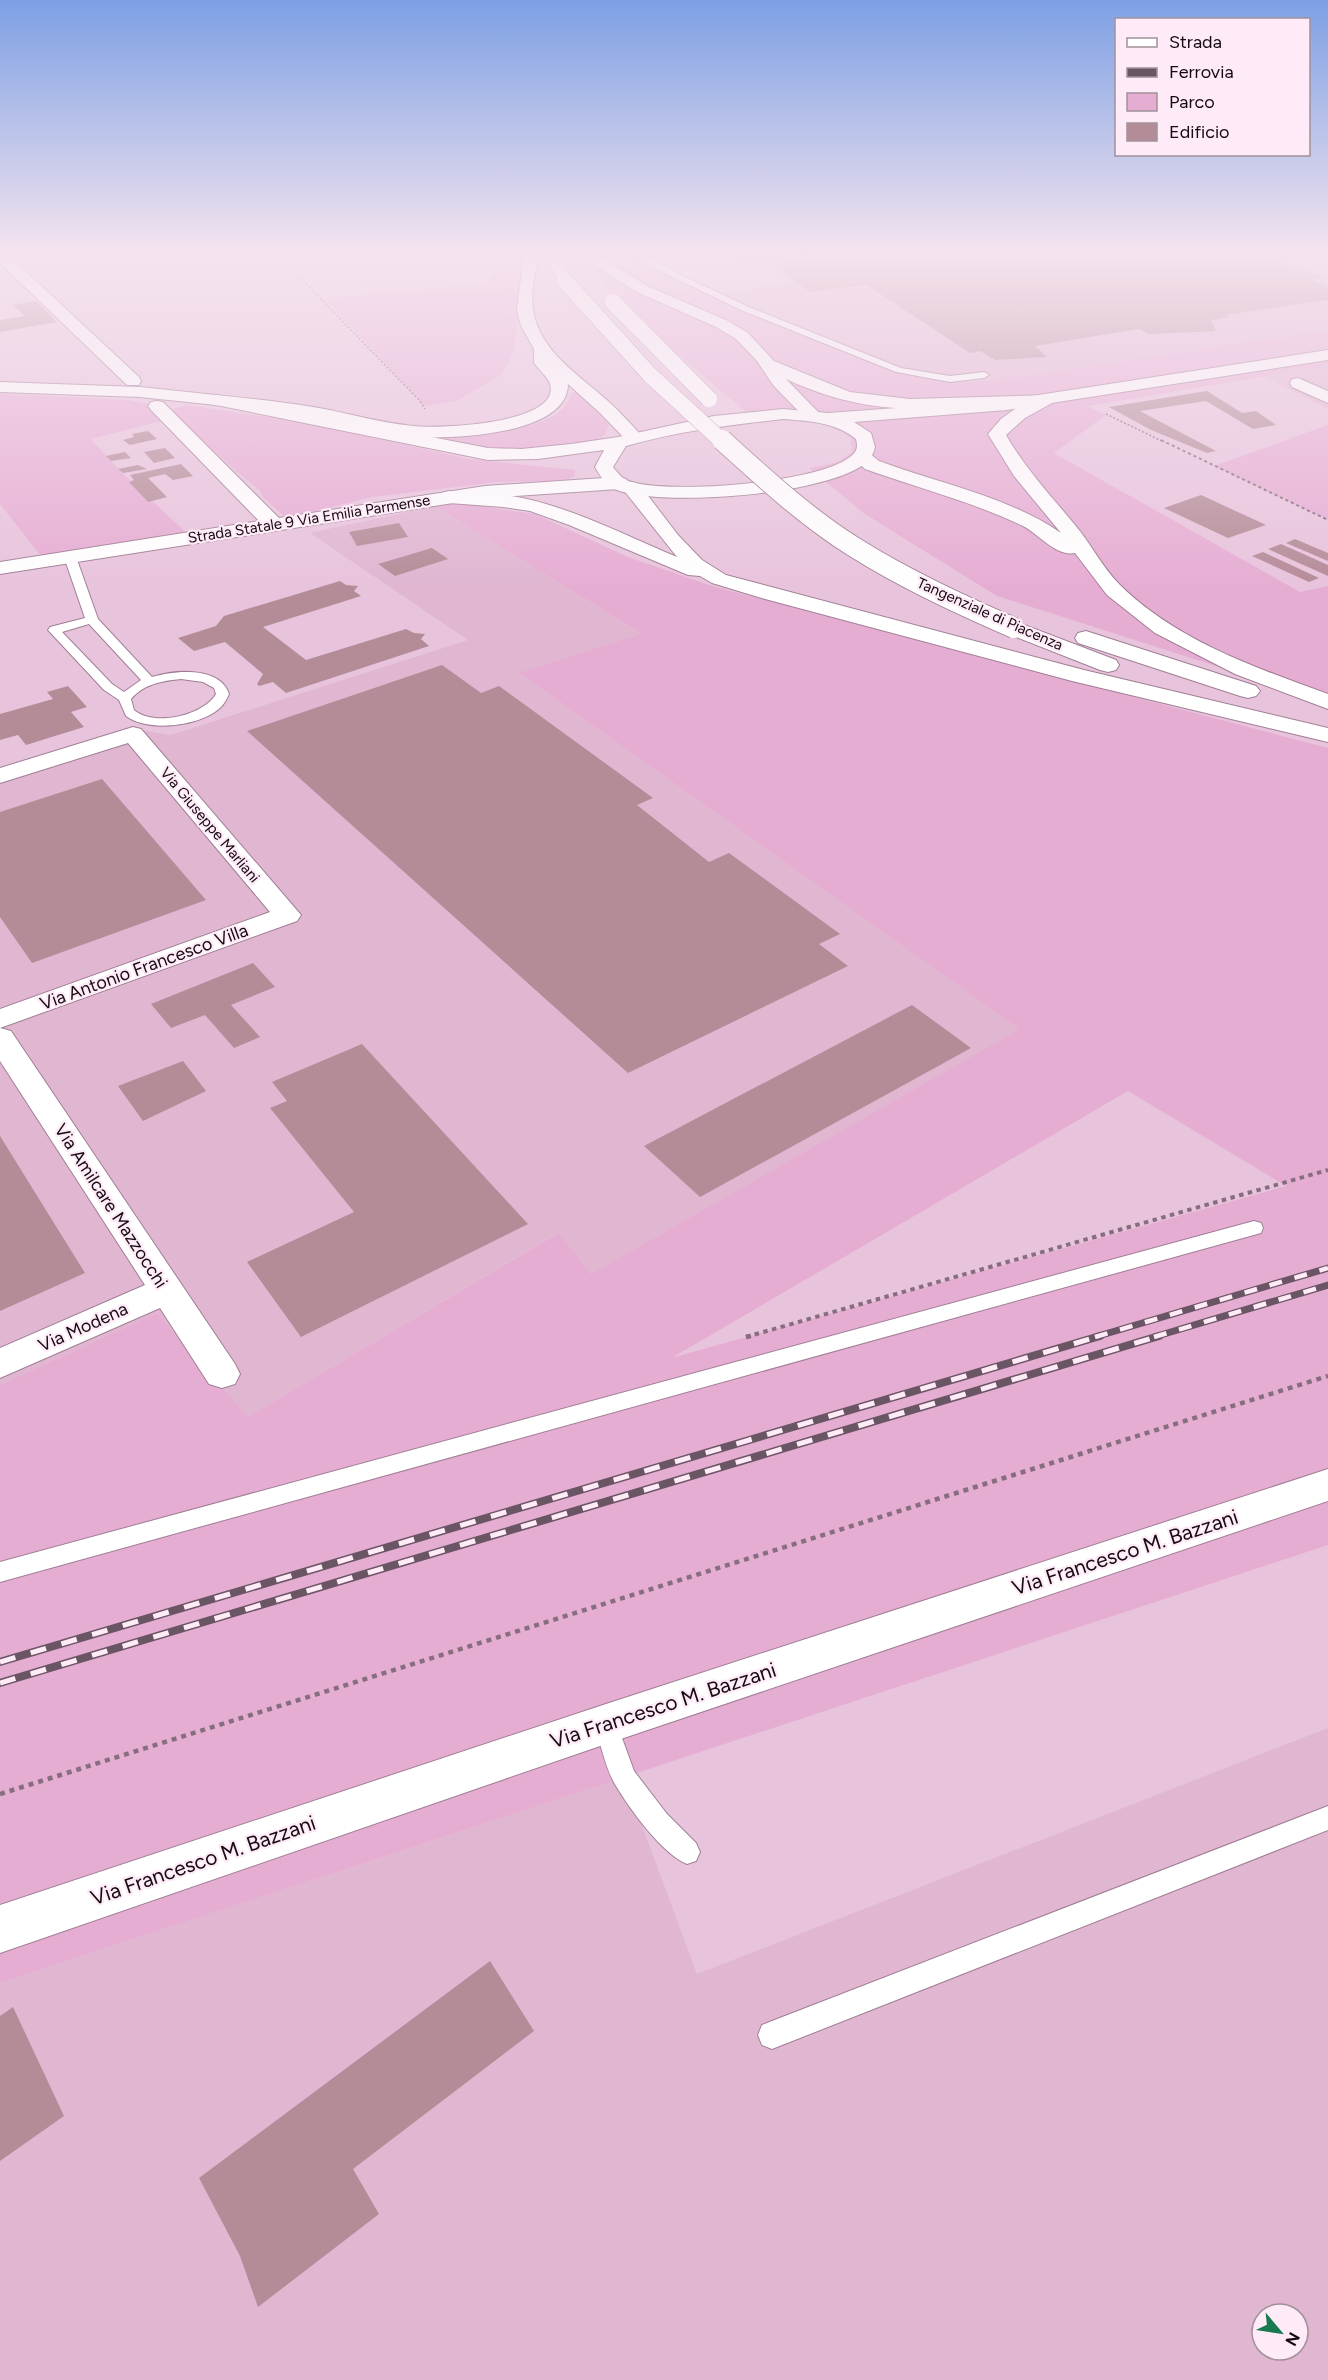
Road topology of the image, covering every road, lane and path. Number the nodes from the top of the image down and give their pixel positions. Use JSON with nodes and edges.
{"nodes":[{"id":1,"x":117,"y":366,"type":"edge"},
{"id":2,"x":386,"y":366,"type":"edge"},
{"id":3,"x":545,"y":366,"type":"edge"},
{"id":4,"x":555,"y":366,"type":"edge"},
{"id":5,"x":642,"y":366,"type":"edge"},
{"id":6,"x":674,"y":366,"type":"edge"},
{"id":7,"x":769,"y":366,"type":"edge"},
{"id":8,"x":774,"y":366,"type":"edge"},
{"id":9,"x":889,"y":366,"type":"edge"},
{"id":10,"x":1258,"y":366,"type":"edge"},
{"id":11,"x":984,"y":375,"type":"dead end"},
{"id":12,"x":1328,"y":378,"type":"edge"},
{"id":13,"x":133,"y":381,"type":"dead end"},
{"id":14,"x":0,"y":387,"type":"edge"},
{"id":15,"x":1067,"y":396,"type":"junction"},
{"id":16,"x":1328,"y":398,"type":"edge"},
{"id":17,"x":216,"y":400,"type":"junction"},
{"id":18,"x":1040,"y":400,"type":"junction"},
{"id":19,"x":1007,"y":405,"type":"junction"},
{"id":20,"x":157,"y":406,"type":"dead end"},
{"id":21,"x":819,"y":417,"type":"junction"},
{"id":22,"x":414,"y":432,"type":"junction"},
{"id":23,"x":749,"y":437,"type":"dead end"},
{"id":24,"x":865,"y":437,"type":"junction"},
{"id":25,"x":627,"y":440,"type":"junction"},
{"id":26,"x":508,"y":456,"type":"junction"},
{"id":27,"x":862,"y":457,"type":"junction"},
{"id":28,"x":604,"y":467,"type":"junction"},
{"id":29,"x":784,"y":470,"type":"dead end"},
{"id":30,"x":625,"y":485,"type":"junction"},
{"id":31,"x":811,"y":492,"type":"dead end"},
{"id":32,"x":449,"y":497,"type":"junction"},
{"id":33,"x":1328,"y":520,"type":"edge"},
{"id":34,"x":273,"y":524,"type":"junction"},
{"id":35,"x":70,"y":557,"type":"junction"},
{"id":36,"x":916,"y":562,"type":"dead end"},
{"id":37,"x":1093,"y":565,"type":"junction"},
{"id":38,"x":0,"y":568,"type":"edge"},
{"id":39,"x":719,"y":579,"type":"junction"},
{"id":40,"x":92,"y":620,"type":"junction"},
{"id":41,"x":1023,"y":623,"type":"junction"},
{"id":42,"x":149,"y":681,"type":"junction"},
{"id":43,"x":125,"y":699,"type":"junction"},
{"id":44,"x":1328,"y":702,"type":"edge"},
{"id":45,"x":1328,"y":713,"type":"edge"},
{"id":46,"x":1328,"y":734,"type":"edge"},
{"id":47,"x":0,"y":776,"type":"edge"},
{"id":48,"x":287,"y":915,"type":"joint"},
{"id":49,"x":0,"y":1019,"type":"edge"},
{"id":50,"x":0,"y":1038,"type":"edge"},
{"id":51,"x":1254,"y":1228,"type":"dead end"},
{"id":52,"x":166,"y":1290,"type":"junction"},
{"id":53,"x":0,"y":1364,"type":"edge"},
{"id":54,"x":222,"y":1374,"type":"dead end"},
{"id":55,"x":1328,"y":1376,"type":"edge"},
{"id":56,"x":1328,"y":1485,"type":"edge"},
{"id":57,"x":0,"y":1572,"type":"edge"},
{"id":58,"x":606,"y":1724,"type":"junction"},
{"id":59,"x":0,"y":1794,"type":"edge"},
{"id":60,"x":1328,"y":1818,"type":"edge"},
{"id":61,"x":687,"y":1852,"type":"dead end"},
{"id":62,"x":0,"y":1929,"type":"edge"},
{"id":63,"x":772,"y":2035,"type":"dead end"}],
"edges":[{"from":1,"to":13,"type":"main road"},
{"from":2,"to":22,"type":"path"},
{"from":3,"to":22,"type":"main road"},
{"from":4,"to":25,"type":"main road"},
{"from":5,"to":41,"type":"main road","name":"Tangenziale di Piacenza","bridge":true},
{"from":6,"to":23,"type":"main road","bridge":true},
{"from":7,"to":21,"type":"main road"},
{"from":8,"to":18,"type":"main road"},
{"from":9,"to":11,"type":"lane"},
{"from":10,"to":15,"type":"main road"},
{"from":12,"to":16,"type":"main road"},
{"from":14,"to":17,"type":"main road"},
{"from":15,"to":18,"type":"main road"},
{"from":15,"to":33,"type":"path"},
{"from":17,"to":22,"type":"main road"},
{"from":17,"to":26,"type":"main road"},
{"from":18,"to":19,"type":"main road"},
{"from":18,"to":37,"type":"main road"},
{"from":19,"to":21,"type":"main road"},
{"from":19,"to":24,"type":"main road"},
{"from":20,"to":34,"type":"main road"},
{"from":21,"to":24,"type":"main road"},
{"from":21,"to":25,"type":"main road"},
{"from":24,"to":27,"type":"main road"},
{"from":25,"to":26,"type":"main road"},
{"from":25,"to":28,"type":"main road"},
{"from":26,"to":28,"type":"main road"},
{"from":27,"to":30,"type":"main road","name":"Strada Statale 9 Via Emilia Parmense"},
{"from":27,"to":37,"type":"main road"},
{"from":28,"to":30,"type":"main road"},
{"from":29,"to":31,"type":"main road"},
{"from":30,"to":32,"type":"main road","name":"Strada Statale 9 Via Emilia Parmense"},
{"from":30,"to":39,"type":"main road"},
{"from":32,"to":34,"type":"main road","name":"Strada Statale 9 Via Emilia Parmense"},
{"from":32,"to":39,"type":"main road"},
{"from":34,"to":35,"type":"main road","name":"Strada Statale 9 Via Emilia Parmense"},
{"from":35,"to":38,"type":"main road","name":"Strada Statale 9 Via Emilia Parmense"},
{"from":35,"to":40,"type":"lane"},
{"from":36,"to":41,"type":"main road","name":"Tangenziale di Piacenza"},
{"from":37,"to":44,"type":"main road"},
{"from":39,"to":46,"type":"main road"},
{"from":40,"to":42,"type":"lane"},
{"from":40,"to":43,"type":"lane"},
{"from":41,"to":45,"type":"main road","name":"Tangenziale di Piacenza"},
{"from":41,"to":46,"type":"main road","name":"Tangenziale di Piacenza"},
{"from":42,"to":43,"type":"lane"},
{"from":42,"to":43,"type":"lane"},
{"from":47,"to":48,"type":"main road","name":"Via Giuseppe Marliani"},
{"from":48,"to":49,"type":"main road","name":"Via Antonio Francesco Villa"},
{"from":50,"to":52,"type":"main road","name":"Via Amilcare Mazzocchi"},
{"from":51,"to":57,"type":"lane"},
{"from":52,"to":53,"type":"main road","name":"Via Modena"},
{"from":52,"to":54,"type":"main road","name":"Via Amilcare Mazzocchi"},
{"from":55,"to":59,"type":"path"},
{"from":56,"to":58,"type":"main road","name":"Via Francesco M. Bazzani"},
{"from":58,"to":61,"type":"lane"},
{"from":58,"to":62,"type":"main road","name":"Via Francesco M. Bazzani"},
{"from":60,"to":63,"type":"lane"}]}
